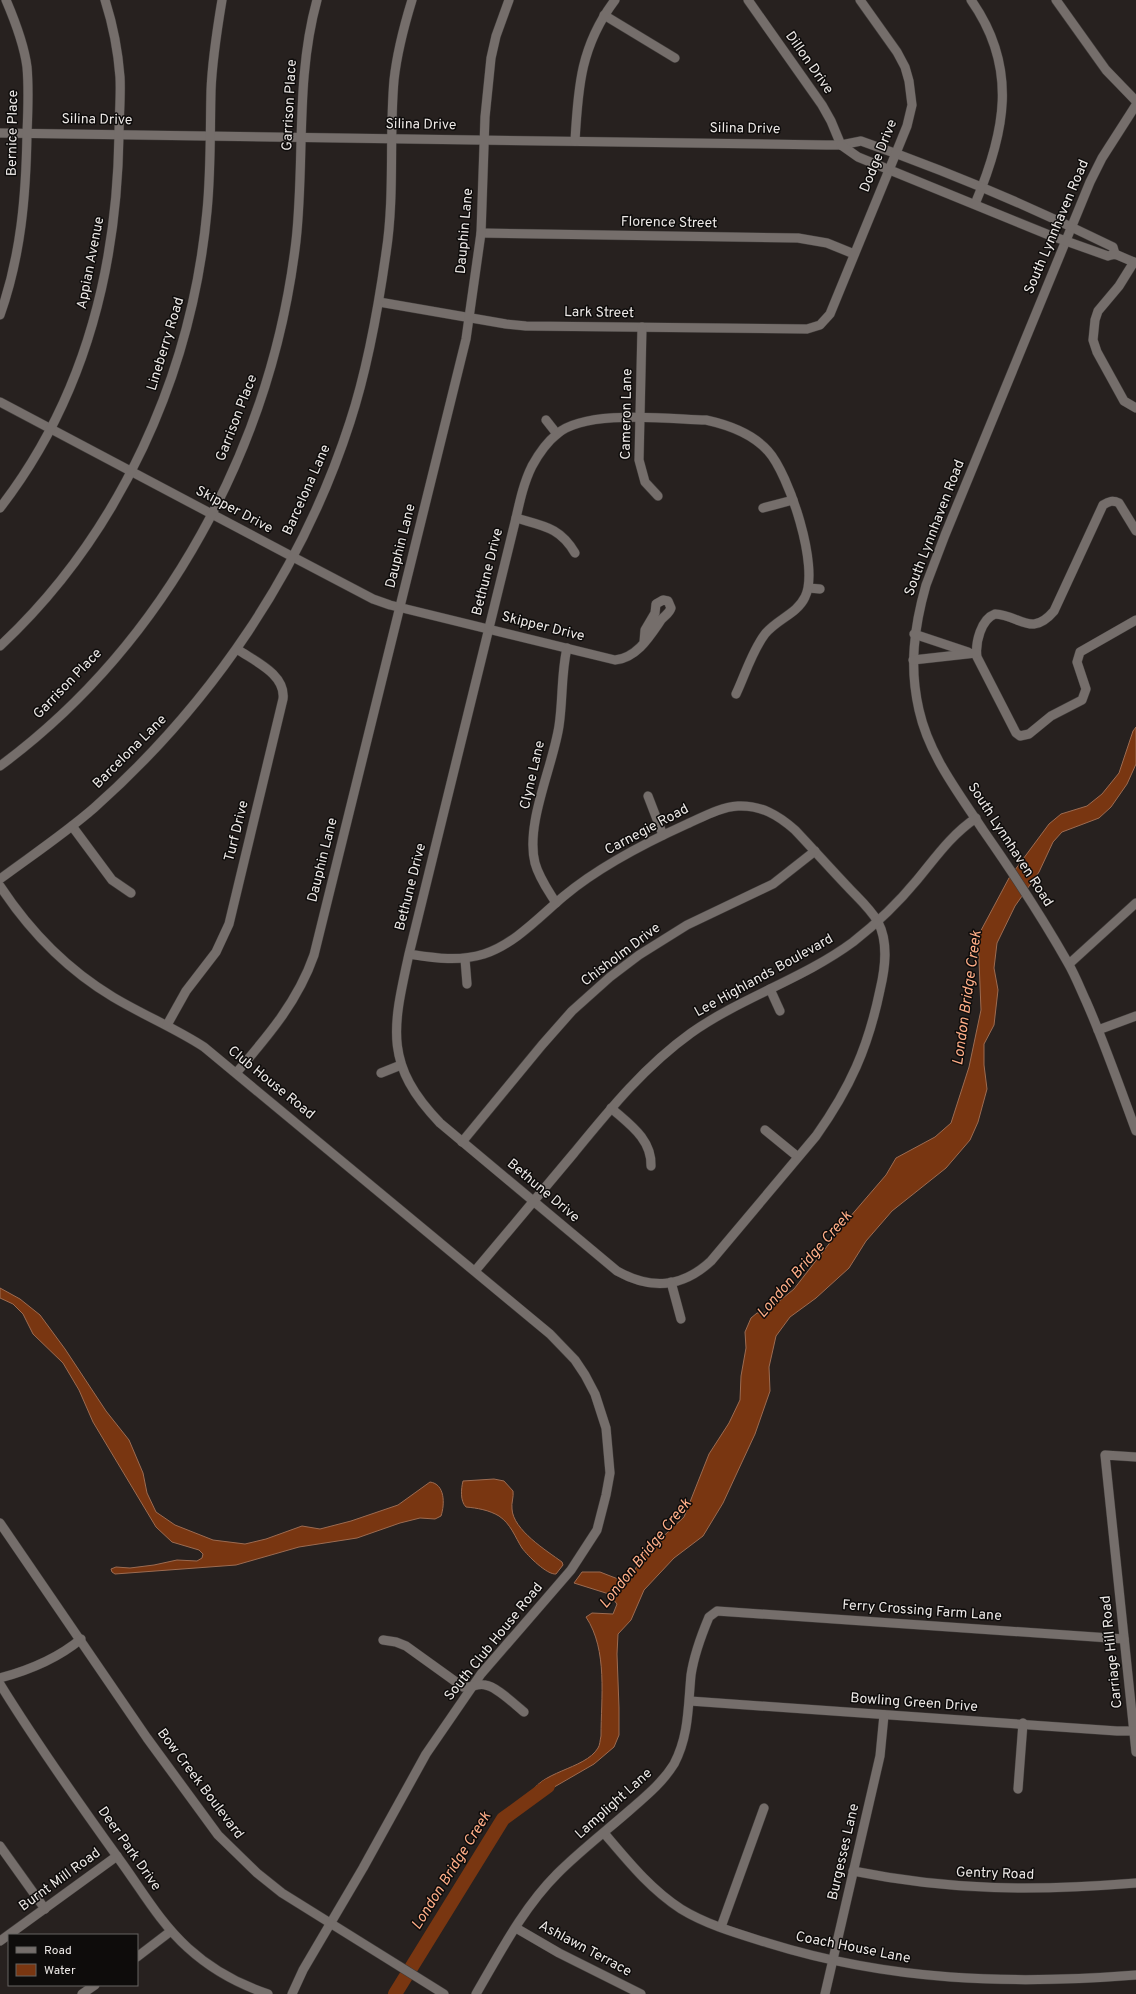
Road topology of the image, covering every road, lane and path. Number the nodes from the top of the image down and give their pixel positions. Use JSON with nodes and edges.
{"nodes":[{"id":1,"x":6,"y":0,"type":"edge"},
{"id":2,"x":105,"y":0,"type":"edge"},
{"id":3,"x":222,"y":0,"type":"edge"},
{"id":4,"x":317,"y":0,"type":"edge"},
{"id":5,"x":412,"y":0,"type":"edge"},
{"id":6,"x":509,"y":0,"type":"edge"},
{"id":7,"x":615,"y":0,"type":"edge"},
{"id":8,"x":748,"y":0,"type":"edge"},
{"id":9,"x":860,"y":0,"type":"edge"},
{"id":10,"x":971,"y":0,"type":"edge"},
{"id":11,"x":1056,"y":0,"type":"edge"},
{"id":12,"x":604,"y":15,"type":"junction"},
{"id":13,"x":675,"y":58,"type":"dead end"},
{"id":14,"x":1136,"y":101,"type":"edge"},
{"id":15,"x":1136,"y":105,"type":"edge"},
{"id":16,"x":0,"y":133,"type":"edge"},
{"id":17,"x":27,"y":133,"type":"junction"},
{"id":18,"x":119,"y":134,"type":"junction"},
{"id":19,"x":211,"y":135,"type":"junction"},
{"id":20,"x":301,"y":137,"type":"junction"},
{"id":21,"x":393,"y":138,"type":"junction"},
{"id":22,"x":485,"y":139,"type":"junction"},
{"id":23,"x":575,"y":141,"type":"junction"},
{"id":24,"x":841,"y":145,"type":"junction"},
{"id":25,"x":896,"y":153,"type":"junction"},
{"id":26,"x":890,"y":169,"type":"junction"},
{"id":27,"x":981,"y":188,"type":"junction"},
{"id":28,"x":974,"y":204,"type":"junction"},
{"id":29,"x":1071,"y":227,"type":"junction"},
{"id":30,"x":481,"y":233,"type":"junction"},
{"id":31,"x":1066,"y":241,"type":"junction"},
{"id":32,"x":854,"y":254,"type":"junction"},
{"id":33,"x":1115,"y":254,"type":"junction"},
{"id":34,"x":1135,"y":263,"type":"edge"},
{"id":35,"x":379,"y":302,"type":"junction"},
{"id":36,"x":0,"y":315,"type":"edge"},
{"id":37,"x":469,"y":318,"type":"junction"},
{"id":38,"x":820,"y":324,"type":"joint"},
{"id":39,"x":642,"y":327,"type":"junction"},
{"id":40,"x":0,"y":402,"type":"edge"},
{"id":41,"x":1136,"y":408,"type":"edge"},
{"id":42,"x":640,"y":418,"type":"junction"},
{"id":43,"x":546,"y":420,"type":"dead end"},
{"id":44,"x":51,"y":429,"type":"junction"},
{"id":45,"x":557,"y":434,"type":"junction"},
{"id":46,"x":132,"y":472,"type":"junction"},
{"id":47,"x":658,"y":496,"type":"dead end"},
{"id":48,"x":793,"y":500,"type":"junction"},
{"id":49,"x":0,"y":508,"type":"edge"},
{"id":50,"x":763,"y":508,"type":"dead end"},
{"id":51,"x":212,"y":514,"type":"junction"},
{"id":52,"x":516,"y":518,"type":"junction"},
{"id":53,"x":1136,"y":532,"type":"edge"},
{"id":54,"x":575,"y":553,"type":"dead end"},
{"id":55,"x":293,"y":557,"type":"junction"},
{"id":56,"x":809,"y":588,"type":"junction"},
{"id":57,"x":820,"y":589,"type":"dead end"},
{"id":58,"x":400,"y":608,"type":"junction"},
{"id":59,"x":1136,"y":620,"type":"edge"},
{"id":60,"x":489,"y":628,"type":"junction"},
{"id":61,"x":914,"y":634,"type":"junction"},
{"id":62,"x":644,"y":642,"type":"dead end"},
{"id":63,"x":0,"y":646,"type":"edge"},
{"id":64,"x":567,"y":648,"type":"junction"},
{"id":65,"x":236,"y":649,"type":"junction"},
{"id":66,"x":974,"y":653,"type":"junction"},
{"id":67,"x":913,"y":660,"type":"junction"},
{"id":68,"x":736,"y":694,"type":"dead end"},
{"id":69,"x":0,"y":766,"type":"edge"},
{"id":70,"x":648,"y":796,"type":"dead end"},
{"id":71,"x":976,"y":818,"type":"junction"},
{"id":72,"x":72,"y":826,"type":"junction"},
{"id":73,"x":663,"y":835,"type":"junction"},
{"id":74,"x":815,"y":851,"type":"junction"},
{"id":75,"x":0,"y":879,"type":"edge"},
{"id":76,"x":0,"y":886,"type":"edge"},
{"id":77,"x":131,"y":893,"type":"dead end"},
{"id":78,"x":556,"y":903,"type":"junction"},
{"id":79,"x":1136,"y":903,"type":"edge"},
{"id":80,"x":877,"y":921,"type":"junction"},
{"id":81,"x":409,"y":954,"type":"junction"},
{"id":82,"x":465,"y":959,"type":"junction"},
{"id":83,"x":1069,"y":964,"type":"junction"},
{"id":84,"x":467,"y":984,"type":"dead end"},
{"id":85,"x":770,"y":989,"type":"junction"},
{"id":86,"x":780,"y":1011,"type":"dead end"},
{"id":87,"x":1136,"y":1016,"type":"edge"},
{"id":88,"x":167,"y":1025,"type":"junction"},
{"id":89,"x":1098,"y":1030,"type":"junction"},
{"id":90,"x":401,"y":1066,"type":"junction"},
{"id":91,"x":237,"y":1072,"type":"junction"},
{"id":92,"x":381,"y":1073,"type":"dead end"},
{"id":93,"x":611,"y":1108,"type":"junction"},
{"id":94,"x":766,"y":1130,"type":"dead end"},
{"id":95,"x":1136,"y":1131,"type":"edge"},
{"id":96,"x":462,"y":1142,"type":"junction"},
{"id":97,"x":798,"y":1157,"type":"junction"},
{"id":98,"x":651,"y":1166,"type":"dead end"},
{"id":99,"x":534,"y":1201,"type":"junction"},
{"id":100,"x":475,"y":1271,"type":"junction"},
{"id":101,"x":671,"y":1282,"type":"junction"},
{"id":102,"x":522,"y":1310,"type":"joint"},
{"id":103,"x":681,"y":1319,"type":"dead end"},
{"id":104,"x":1136,"y":1457,"type":"edge"},
{"id":105,"x":0,"y":1523,"type":"edge"},
{"id":106,"x":717,"y":1611,"type":"joint"},
{"id":107,"x":1124,"y":1639,"type":"junction"},
{"id":108,"x":81,"y":1640,"type":"junction"},
{"id":109,"x":383,"y":1640,"type":"dead end"},
{"id":110,"x":0,"y":1678,"type":"edge"},
{"id":111,"x":0,"y":1684,"type":"edge"},
{"id":112,"x":473,"y":1686,"type":"junction"},
{"id":113,"x":690,"y":1701,"type":"junction"},
{"id":114,"x":524,"y":1712,"type":"dead end"},
{"id":115,"x":884,"y":1715,"type":"junction"},
{"id":116,"x":1023,"y":1724,"type":"junction"},
{"id":117,"x":1135,"y":1731,"type":"edge"},
{"id":118,"x":1136,"y":1752,"type":"edge"},
{"id":119,"x":1018,"y":1789,"type":"dead end"},
{"id":120,"x":764,"y":1808,"type":"dead end"},
{"id":121,"x":604,"y":1833,"type":"junction"},
{"id":122,"x":0,"y":1846,"type":"edge"},
{"id":123,"x":117,"y":1856,"type":"junction"},
{"id":124,"x":854,"y":1871,"type":"junction"},
{"id":125,"x":1136,"y":1883,"type":"edge"},
{"id":126,"x":45,"y":1909,"type":"junction"},
{"id":127,"x":330,"y":1924,"type":"junction"},
{"id":128,"x":721,"y":1927,"type":"junction"},
{"id":129,"x":516,"y":1928,"type":"junction"},
{"id":130,"x":171,"y":1931,"type":"junction"},
{"id":131,"x":10,"y":1934,"type":"edge"},
{"id":132,"x":138,"y":1956,"type":"edge"},
{"id":133,"x":833,"y":1960,"type":"junction"},
{"id":134,"x":1136,"y":1974,"type":"edge"},
{"id":135,"x":94,"y":1986,"type":"edge"},
{"id":136,"x":82,"y":1994,"type":"edge"},
{"id":137,"x":268,"y":1994,"type":"edge"},
{"id":138,"x":292,"y":1994,"type":"edge"},
{"id":139,"x":444,"y":1994,"type":"edge"},
{"id":140,"x":476,"y":1994,"type":"edge"},
{"id":141,"x":641,"y":1994,"type":"edge"},
{"id":142,"x":825,"y":1994,"type":"edge"}],
"edges":[{"from":1,"to":17,"type":"street","name":"Bernice Place"},
{"from":2,"to":18,"type":"street","name":"Appian Avenue"},
{"from":3,"to":19,"type":"street","name":"Lineberry Road"},
{"from":4,"to":20,"type":"street","name":"Garrison Place"},
{"from":5,"to":21,"type":"street","name":"Barcelona Lane"},
{"from":6,"to":22,"type":"street","name":"Dauphin Lane"},
{"from":7,"to":12,"type":"street"},
{"from":8,"to":24,"type":"street","name":"Dillon Drive"},
{"from":9,"to":25,"type":"street","name":"Dodge Drive"},
{"from":10,"to":27,"type":"street"},
{"from":11,"to":14,"type":"street"},
{"from":12,"to":13,"type":"street"},
{"from":12,"to":23,"type":"street"},
{"from":15,"to":29,"type":"street","name":"South Lynnhaven Road"},
{"from":16,"to":17,"type":"street","name":"Silina Drive"},
{"from":17,"to":18,"type":"street","name":"Silina Drive"},
{"from":17,"to":36,"type":"street","name":"Bernice Place"},
{"from":18,"to":19,"type":"street","name":"Silina Drive"},
{"from":18,"to":44,"type":"street","name":"Appian Avenue"},
{"from":19,"to":20,"type":"street","name":"Silina Drive"},
{"from":19,"to":46,"type":"street","name":"Lineberry Road"},
{"from":20,"to":21,"type":"street","name":"Silina Drive"},
{"from":20,"to":51,"type":"street","name":"Garrison Place"},
{"from":21,"to":22,"type":"street","name":"Silina Drive"},
{"from":21,"to":35,"type":"street","name":"Barcelona Lane"},
{"from":22,"to":23,"type":"street","name":"Silina Drive"},
{"from":22,"to":30,"type":"street","name":"Dauphin Lane"},
{"from":23,"to":24,"type":"street","name":"Silina Drive"},
{"from":24,"to":25,"type":"street","name":"Silina Drive"},
{"from":24,"to":26,"type":"street"},
{"from":25,"to":26,"type":"street","name":"Dodge Drive"},
{"from":25,"to":27,"type":"street","name":"Silina Drive"},
{"from":26,"to":28,"type":"street"},
{"from":26,"to":32,"type":"street","name":"Dodge Drive"},
{"from":27,"to":28,"type":"street"},
{"from":27,"to":29,"type":"street","name":"Silina Drive"},
{"from":28,"to":31,"type":"street"},
{"from":29,"to":31,"type":"street","name":"South Lynnhaven Road"},
{"from":29,"to":33,"type":"street","name":"Silina Drive"},
{"from":30,"to":32,"type":"street","name":"Florence Street"},
{"from":30,"to":37,"type":"street","name":"Dauphin Lane"},
{"from":31,"to":33,"type":"street"},
{"from":31,"to":61,"type":"street","name":"South Lynnhaven Road"},
{"from":32,"to":38,"type":"street","name":"Dodge Drive"},
{"from":33,"to":34,"type":"street"},
{"from":34,"to":41,"type":"street"},
{"from":35,"to":37,"type":"street","name":"Lark Street"},
{"from":35,"to":55,"type":"street","name":"Barcelona Lane"},
{"from":37,"to":39,"type":"street","name":"Lark Street"},
{"from":37,"to":58,"type":"street","name":"Dauphin Lane"},
{"from":38,"to":39,"type":"street","name":"Lark Street"},
{"from":39,"to":42,"type":"street","name":"Cameron Lane"},
{"from":40,"to":44,"type":"street","name":"Skipper Drive"},
{"from":42,"to":45,"type":"street","name":"Bethune Drive"},
{"from":42,"to":47,"type":"street","name":"Cameron Lane"},
{"from":42,"to":48,"type":"street","name":"Bethune Drive"},
{"from":43,"to":45,"type":"street"},
{"from":44,"to":46,"type":"street","name":"Skipper Drive"},
{"from":44,"to":49,"type":"street","name":"Appian Avenue"},
{"from":45,"to":52,"type":"street","name":"Bethune Drive"},
{"from":46,"to":51,"type":"street","name":"Skipper Drive"},
{"from":46,"to":63,"type":"street","name":"Lineberry Road"},
{"from":48,"to":50,"type":"street"},
{"from":48,"to":56,"type":"street","name":"Bethune Drive"},
{"from":51,"to":55,"type":"street","name":"Skipper Drive"},
{"from":51,"to":69,"type":"street","name":"Garrison Place"},
{"from":52,"to":54,"type":"street"},
{"from":52,"to":60,"type":"street","name":"Bethune Drive"},
{"from":53,"to":66,"type":"street"},
{"from":55,"to":58,"type":"street","name":"Skipper Drive"},
{"from":55,"to":65,"type":"street","name":"Barcelona Lane"},
{"from":56,"to":57,"type":"street"},
{"from":56,"to":68,"type":"street","name":"Bethune Drive"},
{"from":58,"to":60,"type":"street","name":"Skipper Drive"},
{"from":58,"to":91,"type":"street","name":"Dauphin Lane"},
{"from":59,"to":66,"type":"street"},
{"from":60,"to":64,"type":"street","name":"Skipper Drive"},
{"from":60,"to":81,"type":"street","name":"Bethune Drive"},
{"from":61,"to":66,"type":"street"},
{"from":61,"to":67,"type":"street","name":"South Lynnhaven Road"},
{"from":62,"to":64,"type":"street","name":"Skipper Drive"},
{"from":64,"to":78,"type":"street","name":"Clyne Lane"},
{"from":65,"to":72,"type":"street","name":"Barcelona Lane"},
{"from":65,"to":88,"type":"street","name":"Turf Drive"},
{"from":66,"to":67,"type":"street"},
{"from":67,"to":71,"type":"street","name":"South Lynnhaven Road"},
{"from":70,"to":73,"type":"street"},
{"from":71,"to":80,"type":"street","name":"Lee Highlands Boulevard"},
{"from":71,"to":83,"type":"street","name":"South Lynnhaven Road"},
{"from":72,"to":75,"type":"street","name":"Barcelona Lane"},
{"from":72,"to":77,"type":"street"},
{"from":73,"to":74,"type":"street","name":"Carnegie Road"},
{"from":73,"to":78,"type":"street","name":"Carnegie Road"},
{"from":74,"to":80,"type":"street","name":"Carnegie Road"},
{"from":74,"to":96,"type":"street","name":"Chisholm Drive"},
{"from":76,"to":88,"type":"street","name":"Club House Road"},
{"from":78,"to":82,"type":"street","name":"Carnegie Road"},
{"from":79,"to":83,"type":"street"},
{"from":80,"to":85,"type":"street","name":"Lee Highlands Boulevard"},
{"from":80,"to":97,"type":"street","name":"Bethune Drive"},
{"from":81,"to":82,"type":"street","name":"Carnegie Road"},
{"from":81,"to":90,"type":"street","name":"Bethune Drive"},
{"from":82,"to":84,"type":"street"},
{"from":83,"to":89,"type":"street","name":"South Lynnhaven Road"},
{"from":85,"to":86,"type":"street"},
{"from":85,"to":93,"type":"street","name":"Lee Highlands Boulevard"},
{"from":87,"to":89,"type":"street"},
{"from":88,"to":91,"type":"street","name":"Club House Road"},
{"from":89,"to":95,"type":"street","name":"South Lynnhaven Road"},
{"from":90,"to":92,"type":"street"},
{"from":90,"to":96,"type":"street","name":"Bethune Drive"},
{"from":91,"to":100,"type":"street","name":"Club House Road"},
{"from":93,"to":98,"type":"street"},
{"from":93,"to":99,"type":"street","name":"Lee Highlands Boulevard"},
{"from":94,"to":97,"type":"street"},
{"from":96,"to":99,"type":"street","name":"Bethune Drive"},
{"from":97,"to":101,"type":"street","name":"Bethune Drive"},
{"from":99,"to":100,"type":"street","name":"Lee Highlands Boulevard"},
{"from":99,"to":101,"type":"street","name":"Bethune Drive"},
{"from":100,"to":102,"type":"street","name":"Club House Road"},
{"from":101,"to":103,"type":"street"},
{"from":102,"to":112,"type":"street","name":"South Club House Road"},
{"from":104,"to":107,"type":"street","name":"Carriage Hill Road"},
{"from":105,"to":108,"type":"street","name":"Bow Creek Boulevard"},
{"from":106,"to":107,"type":"street","name":"Ferry Crossing Farm Lane"},
{"from":106,"to":113,"type":"street","name":"Lamplight Lane"},
{"from":107,"to":117,"type":"street","name":"Carriage Hill Road"},
{"from":108,"to":110,"type":"street"},
{"from":108,"to":127,"type":"street","name":"Bow Creek Boulevard"},
{"from":109,"to":112,"type":"street"},
{"from":111,"to":123,"type":"street","name":"Deer Park Drive"},
{"from":112,"to":114,"type":"street"},
{"from":112,"to":127,"type":"street","name":"South Club House Road"},
{"from":113,"to":115,"type":"street","name":"Bowling Green Drive"},
{"from":113,"to":121,"type":"street","name":"Lamplight Lane"},
{"from":115,"to":116,"type":"street","name":"Bowling Green Drive"},
{"from":115,"to":124,"type":"street","name":"Burgesses Lane"},
{"from":116,"to":117,"type":"street","name":"Bowling Green Drive"},
{"from":116,"to":119,"type":"street"},
{"from":117,"to":118,"type":"street","name":"Carriage Hill Road"},
{"from":120,"to":128,"type":"street"},
{"from":121,"to":128,"type":"street","name":"Coach House Lane"},
{"from":121,"to":129,"type":"street","name":"Lamplight Lane"},
{"from":122,"to":126,"type":"street"},
{"from":123,"to":126,"type":"street","name":"Burnt Mill Road"},
{"from":123,"to":130,"type":"street","name":"Deer Park Drive"},
{"from":124,"to":125,"type":"street","name":"Gentry Road"},
{"from":124,"to":133,"type":"street","name":"Burgesses Lane"},
{"from":126,"to":131,"type":"street","name":"Burnt Mill Road"},
{"from":127,"to":138,"type":"street","name":"South Club House Road"},
{"from":127,"to":139,"type":"street","name":"Bow Creek Boulevard"},
{"from":128,"to":133,"type":"street","name":"Coach House Lane"},
{"from":129,"to":140,"type":"street","name":"Lamplight Lane"},
{"from":129,"to":141,"type":"street","name":"Ashlawn Terrace"},
{"from":130,"to":132,"type":"street"},
{"from":130,"to":137,"type":"street","name":"Deer Park Drive"},
{"from":133,"to":134,"type":"street","name":"Coach House Lane"},
{"from":133,"to":142,"type":"street","name":"Burgesses Lane"},
{"from":135,"to":136,"type":"street"}]}
